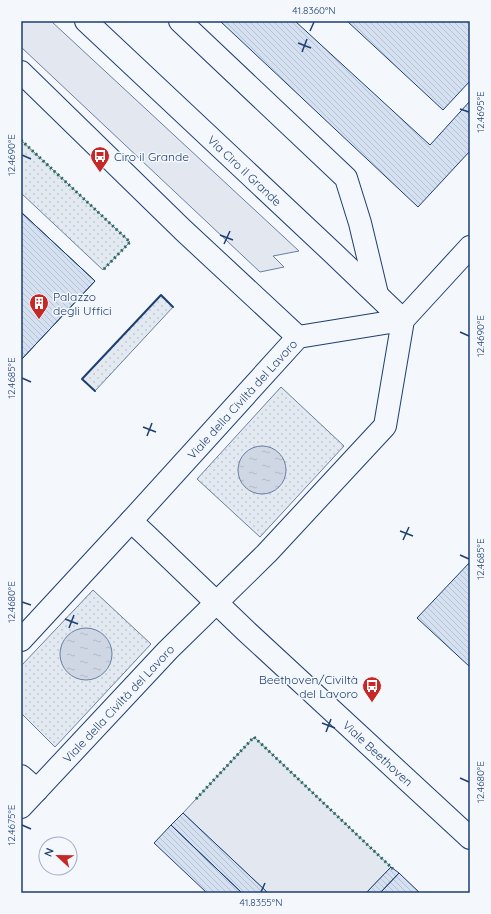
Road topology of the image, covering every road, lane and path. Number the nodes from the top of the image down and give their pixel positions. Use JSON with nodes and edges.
{"nodes":[{"id":1,"x":86,"y":21,"type":"edge"},
{"id":2,"x":180,"y":21,"type":"edge"},
{"id":3,"x":21,"y":72,"type":"edge"},
{"id":4,"x":470,"y":247,"type":"edge"},
{"id":5,"x":377,"y":294,"type":"junction"},
{"id":6,"x":403,"y":320,"type":"junction"},
{"id":7,"x":298,"y":337,"type":"junction"},
{"id":8,"x":131,"y":521,"type":"junction"},
{"id":9,"x":216,"y":602,"type":"junction"},
{"id":10,"x":21,"y":640,"type":"edge"},
{"id":11,"x":29,"y":783,"type":"edge"},
{"id":12,"x":21,"y":807,"type":"edge"},
{"id":13,"x":470,"y":838,"type":"edge"}],
"edges":[{"from":1,"to":5,"type":"street","name":"Via Ciro il Grande"},
{"from":2,"to":5,"type":"street"},
{"from":3,"to":7,"type":"street"},
{"from":4,"to":6,"type":"street"},
{"from":5,"to":6,"type":"street","name":"Via Ciro il Grande"},
{"from":6,"to":7,"type":"street","name":"Viale della Civiltà del Lavoro"},
{"from":6,"to":9,"type":"street","name":"Viale della Civiltà del Lavoro"},
{"from":7,"to":8,"type":"street","name":"Viale della Civiltà del Lavoro"},
{"from":8,"to":9,"type":"street"},
{"from":8,"to":10,"type":"street","name":"Viale della Civiltà del Lavoro"},
{"from":9,"to":11,"type":"street","name":"Viale della Civiltà del Lavoro"},
{"from":9,"to":13,"type":"street","name":"Viale Beethoven"},
{"from":11,"to":12,"type":"street","name":"Viale della Civiltà del Lavoro"}]}
